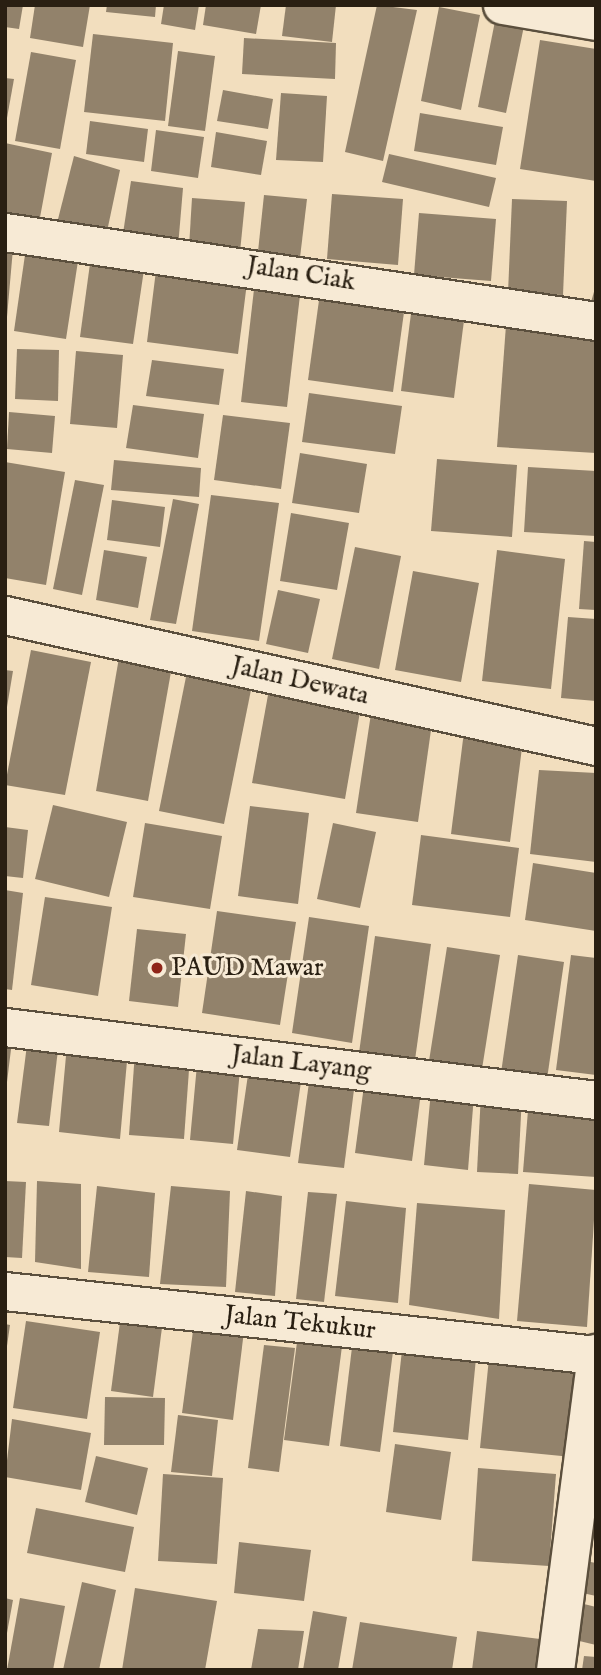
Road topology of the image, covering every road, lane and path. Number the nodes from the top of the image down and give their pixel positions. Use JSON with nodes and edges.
{"nodes":[{"id":1,"x":502,"y":5,"type":"edge"},
{"id":2,"x":596,"y":21,"type":"edge"},
{"id":3,"x":5,"y":232,"type":"edge"},
{"id":4,"x":596,"y":321,"type":"edge"},
{"id":5,"x":5,"y":615,"type":"edge"},
{"id":6,"x":596,"y":746,"type":"edge"},
{"id":7,"x":5,"y":1027,"type":"edge"},
{"id":8,"x":596,"y":1100,"type":"edge"},
{"id":9,"x":5,"y":1291,"type":"edge"},
{"id":10,"x":596,"y":1354,"type":"edge"},
{"id":11,"x":555,"y":1670,"type":"edge"}],
"edges":[{"from":1,"to":2,"type":"street"},
{"from":3,"to":4,"type":"street","name":"Jalan Ciak"},
{"from":5,"to":6,"type":"street","name":"Jalan Dewata"},
{"from":7,"to":8,"type":"street","name":"Jalan Layang"},
{"from":9,"to":10,"type":"street","name":"Jalan Tekukur"},
{"from":10,"to":11,"type":"street"}]}
